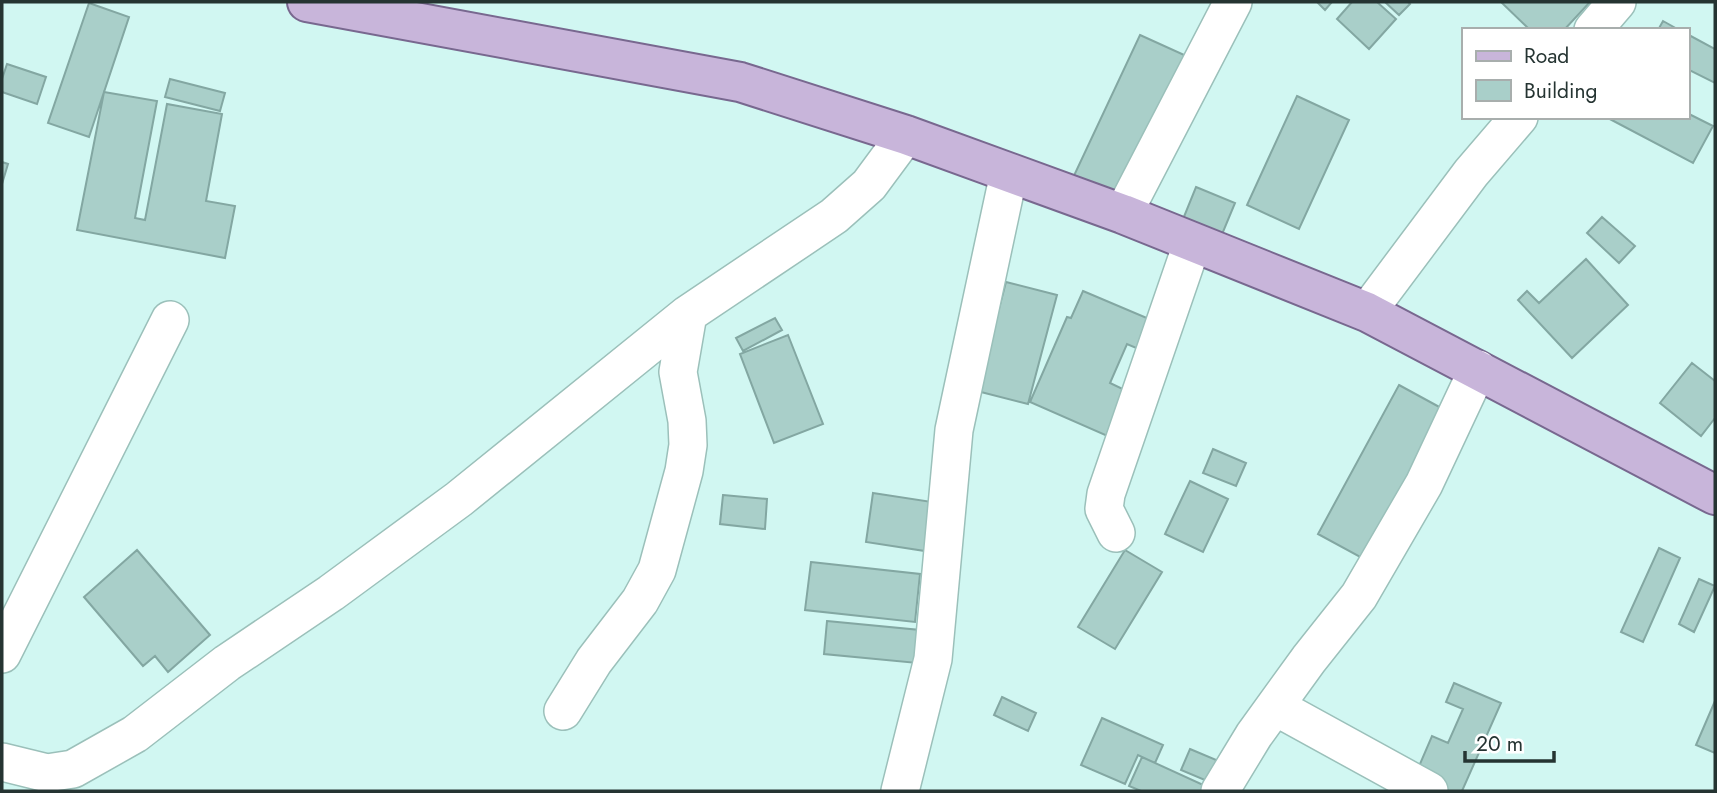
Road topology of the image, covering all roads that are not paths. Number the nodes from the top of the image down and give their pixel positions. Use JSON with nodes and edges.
{"nodes":[{"id":1,"x":307,"y":2,"type":"edge"},
{"id":2,"x":1233,"y":2,"type":"edge"},
{"id":3,"x":1616,"y":2,"type":"edge"},
{"id":4,"x":1595,"y":28,"type":"edge"},
{"id":5,"x":1517,"y":119,"type":"edge"},
{"id":6,"x":906,"y":135,"type":"junction"},
{"id":7,"x":1009,"y":173,"type":"junction"},
{"id":8,"x":1124,"y":215,"type":"junction"},
{"id":9,"x":1192,"y":244,"type":"junction"},
{"id":10,"x":1367,"y":312,"type":"junction"},
{"id":11,"x":688,"y":314,"type":"junction"},
{"id":12,"x":170,"y":320,"type":"dead end"},
{"id":13,"x":628,"y":363,"type":"junction"},
{"id":14,"x":1478,"y":369,"type":"junction"},
{"id":15,"x":678,"y":372,"type":"junction"},
{"id":16,"x":1715,"y":495,"type":"edge"},
{"id":17,"x":1116,"y":533,"type":"dead end"},
{"id":18,"x":2,"y":654,"type":"edge"},
{"id":19,"x":1276,"y":707,"type":"junction"},
{"id":20,"x":563,"y":710,"type":"dead end"},
{"id":21,"x":2,"y":762,"type":"edge"},
{"id":22,"x":900,"y":791,"type":"edge"},
{"id":23,"x":1220,"y":791,"type":"edge"},
{"id":24,"x":1429,"y":791,"type":"edge"}],
"edges":[{"from":1,"to":6,"type":"main road"},
{"from":2,"to":8,"type":"street"},
{"from":3,"to":4,"type":"street"},
{"from":5,"to":10,"type":"street"},
{"from":6,"to":7,"type":"main road"},
{"from":6,"to":11,"type":"street"},
{"from":7,"to":8,"type":"main road"},
{"from":7,"to":22,"type":"street"},
{"from":8,"to":9,"type":"main road"},
{"from":9,"to":10,"type":"main road"},
{"from":9,"to":17,"type":"street"},
{"from":10,"to":14,"type":"main road"},
{"from":11,"to":13,"type":"street"},
{"from":11,"to":15,"type":"street"},
{"from":12,"to":18,"type":"street"},
{"from":13,"to":15,"type":"street"},
{"from":13,"to":21,"type":"street"},
{"from":14,"to":16,"type":"main road"},
{"from":14,"to":19,"type":"street"},
{"from":15,"to":20,"type":"street"},
{"from":19,"to":23,"type":"street"},
{"from":19,"to":24,"type":"street"}]}
